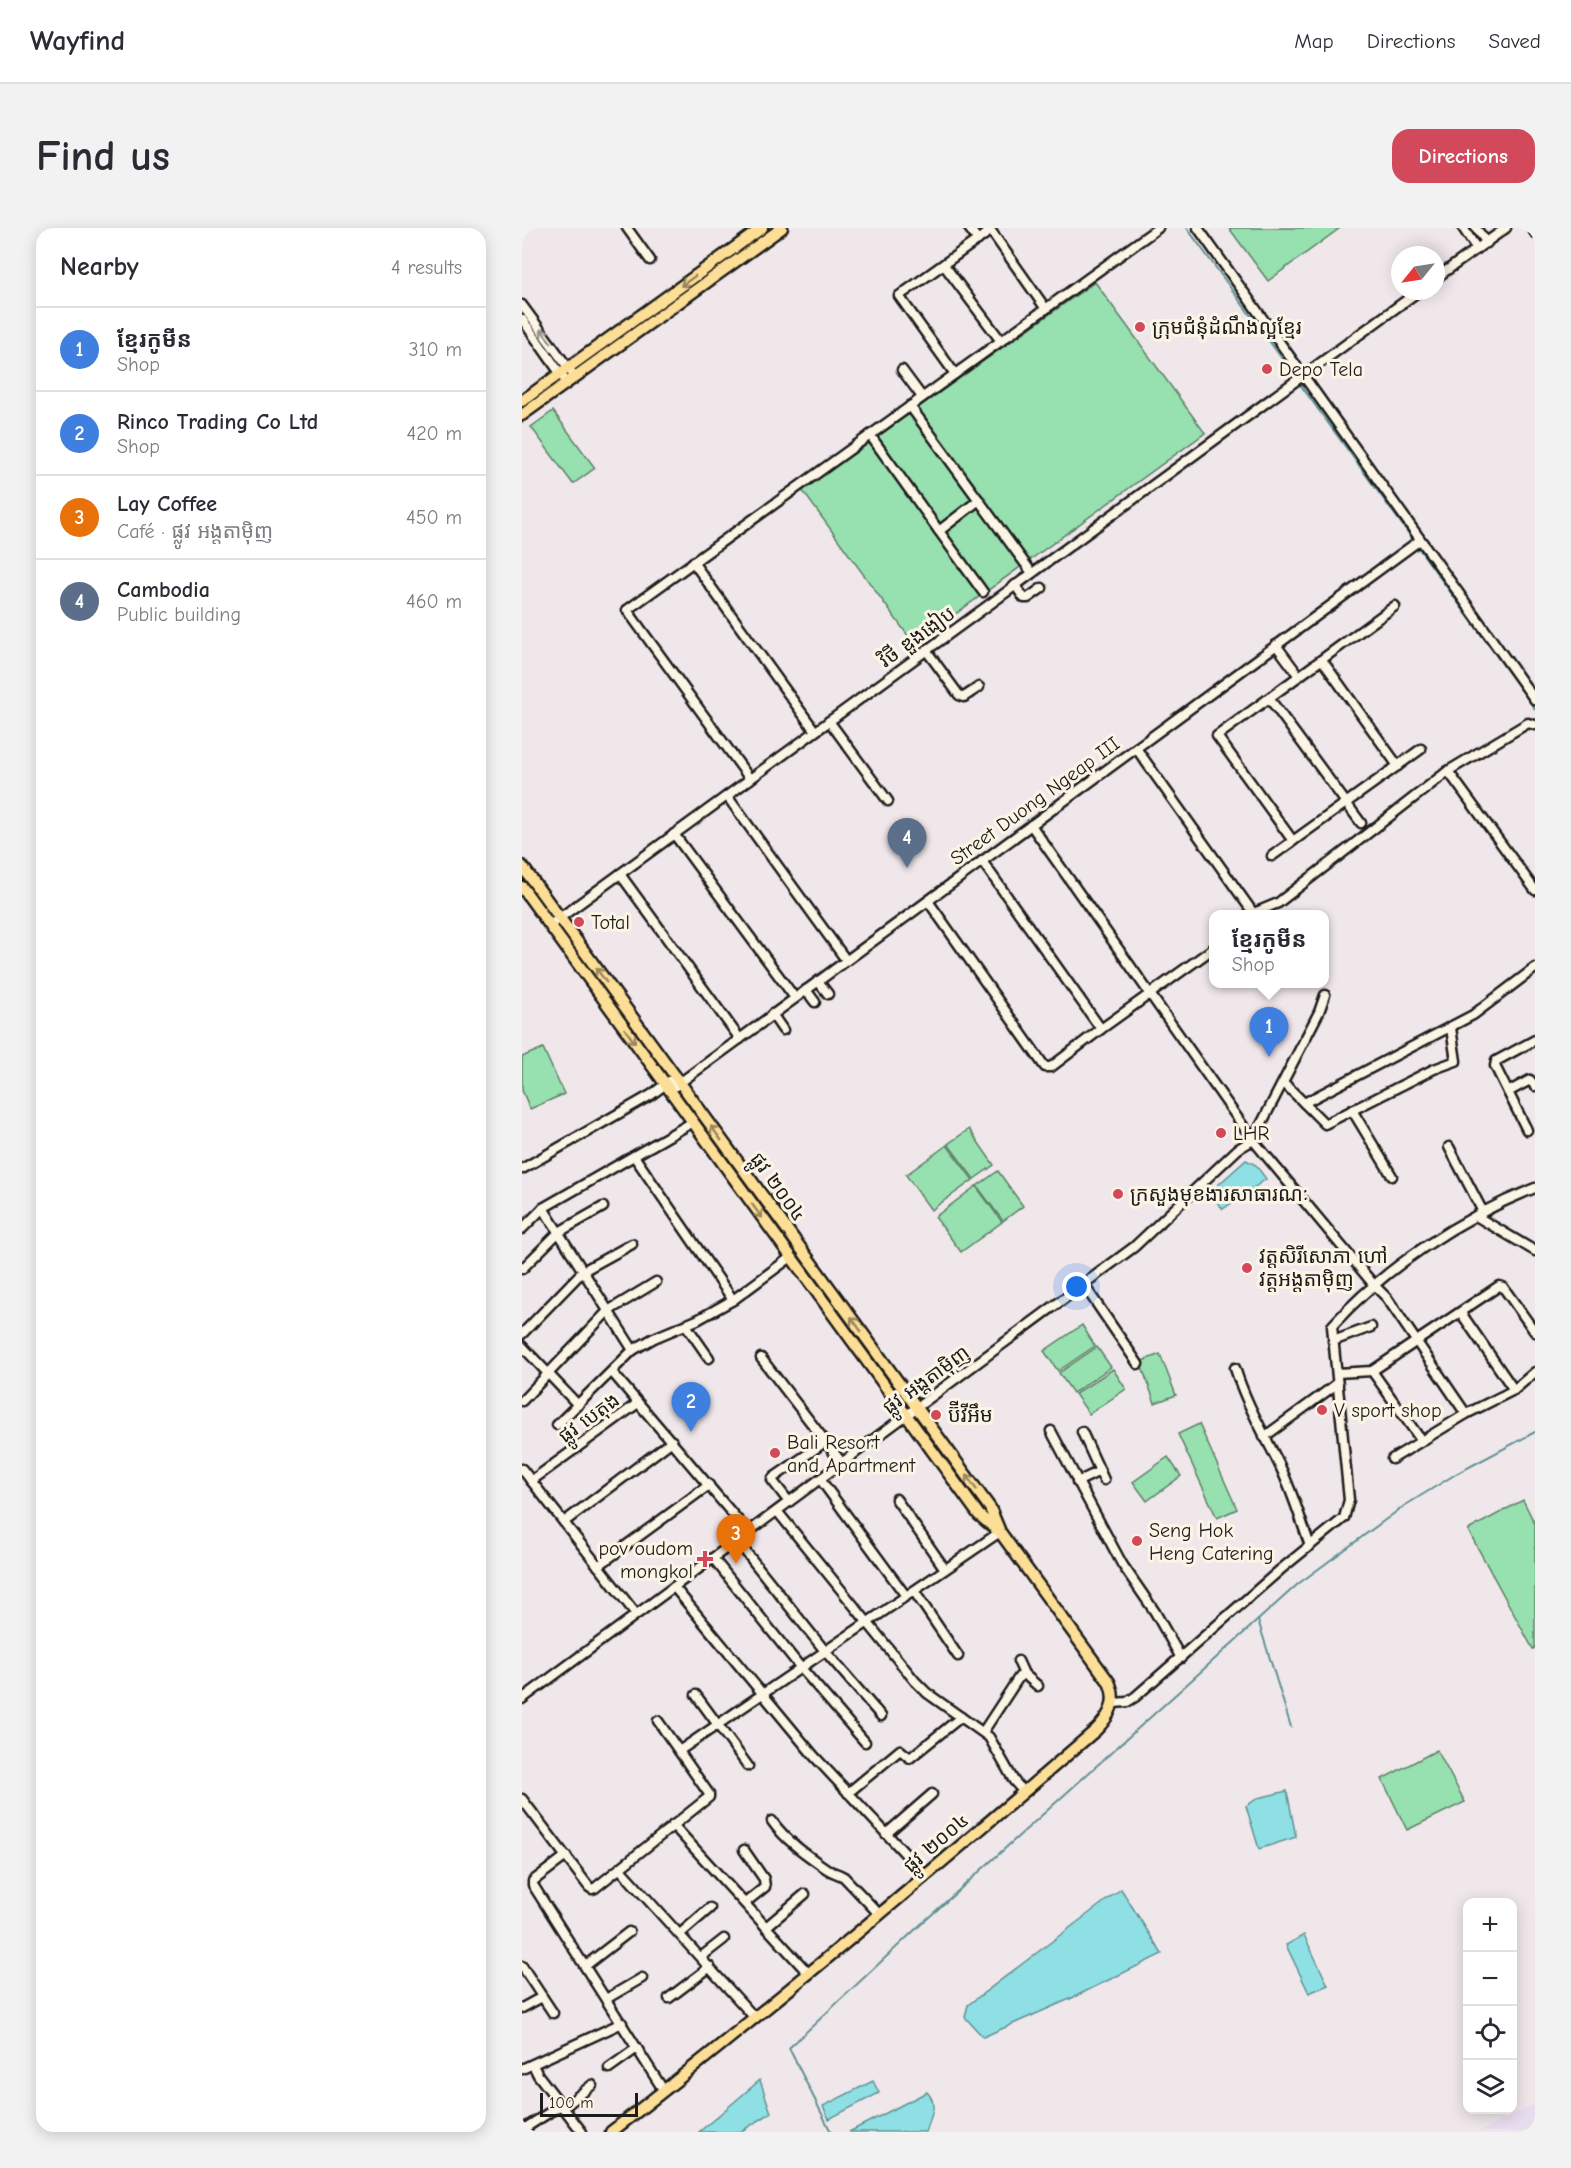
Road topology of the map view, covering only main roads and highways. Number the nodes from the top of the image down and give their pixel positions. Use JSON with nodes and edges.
{"nodes":[{"id":1,"x":762,"y":228,"type":"edge"},
{"id":2,"x":782,"y":228,"type":"edge"},
{"id":3,"x":568,"y":375,"type":"junction"},
{"id":4,"x":522,"y":401,"type":"edge"},
{"id":5,"x":522,"y":415,"type":"edge"},
{"id":6,"x":522,"y":866,"type":"edge"},
{"id":7,"x":522,"y":887,"type":"edge"},
{"id":8,"x":1000,"y":1532,"type":"junction"},
{"id":9,"x":611,"y":2132,"type":"edge"}],
"edges":[{"from":1,"to":3,"type":"main road","one_way":true},
{"from":2,"to":3,"type":"main road"},
{"from":3,"to":4,"type":"main road"},
{"from":3,"to":5,"type":"main road"},
{"from":8,"to":6,"type":"main road","name":"ផ្លូវ ២០០៤","one_way":true},
{"from":7,"to":8,"type":"main road","name":"ផ្លូវ ២០០៤","one_way":true},
{"from":8,"to":9,"type":"main road","name":"ផ្លូវ ២០០៤"}]}
